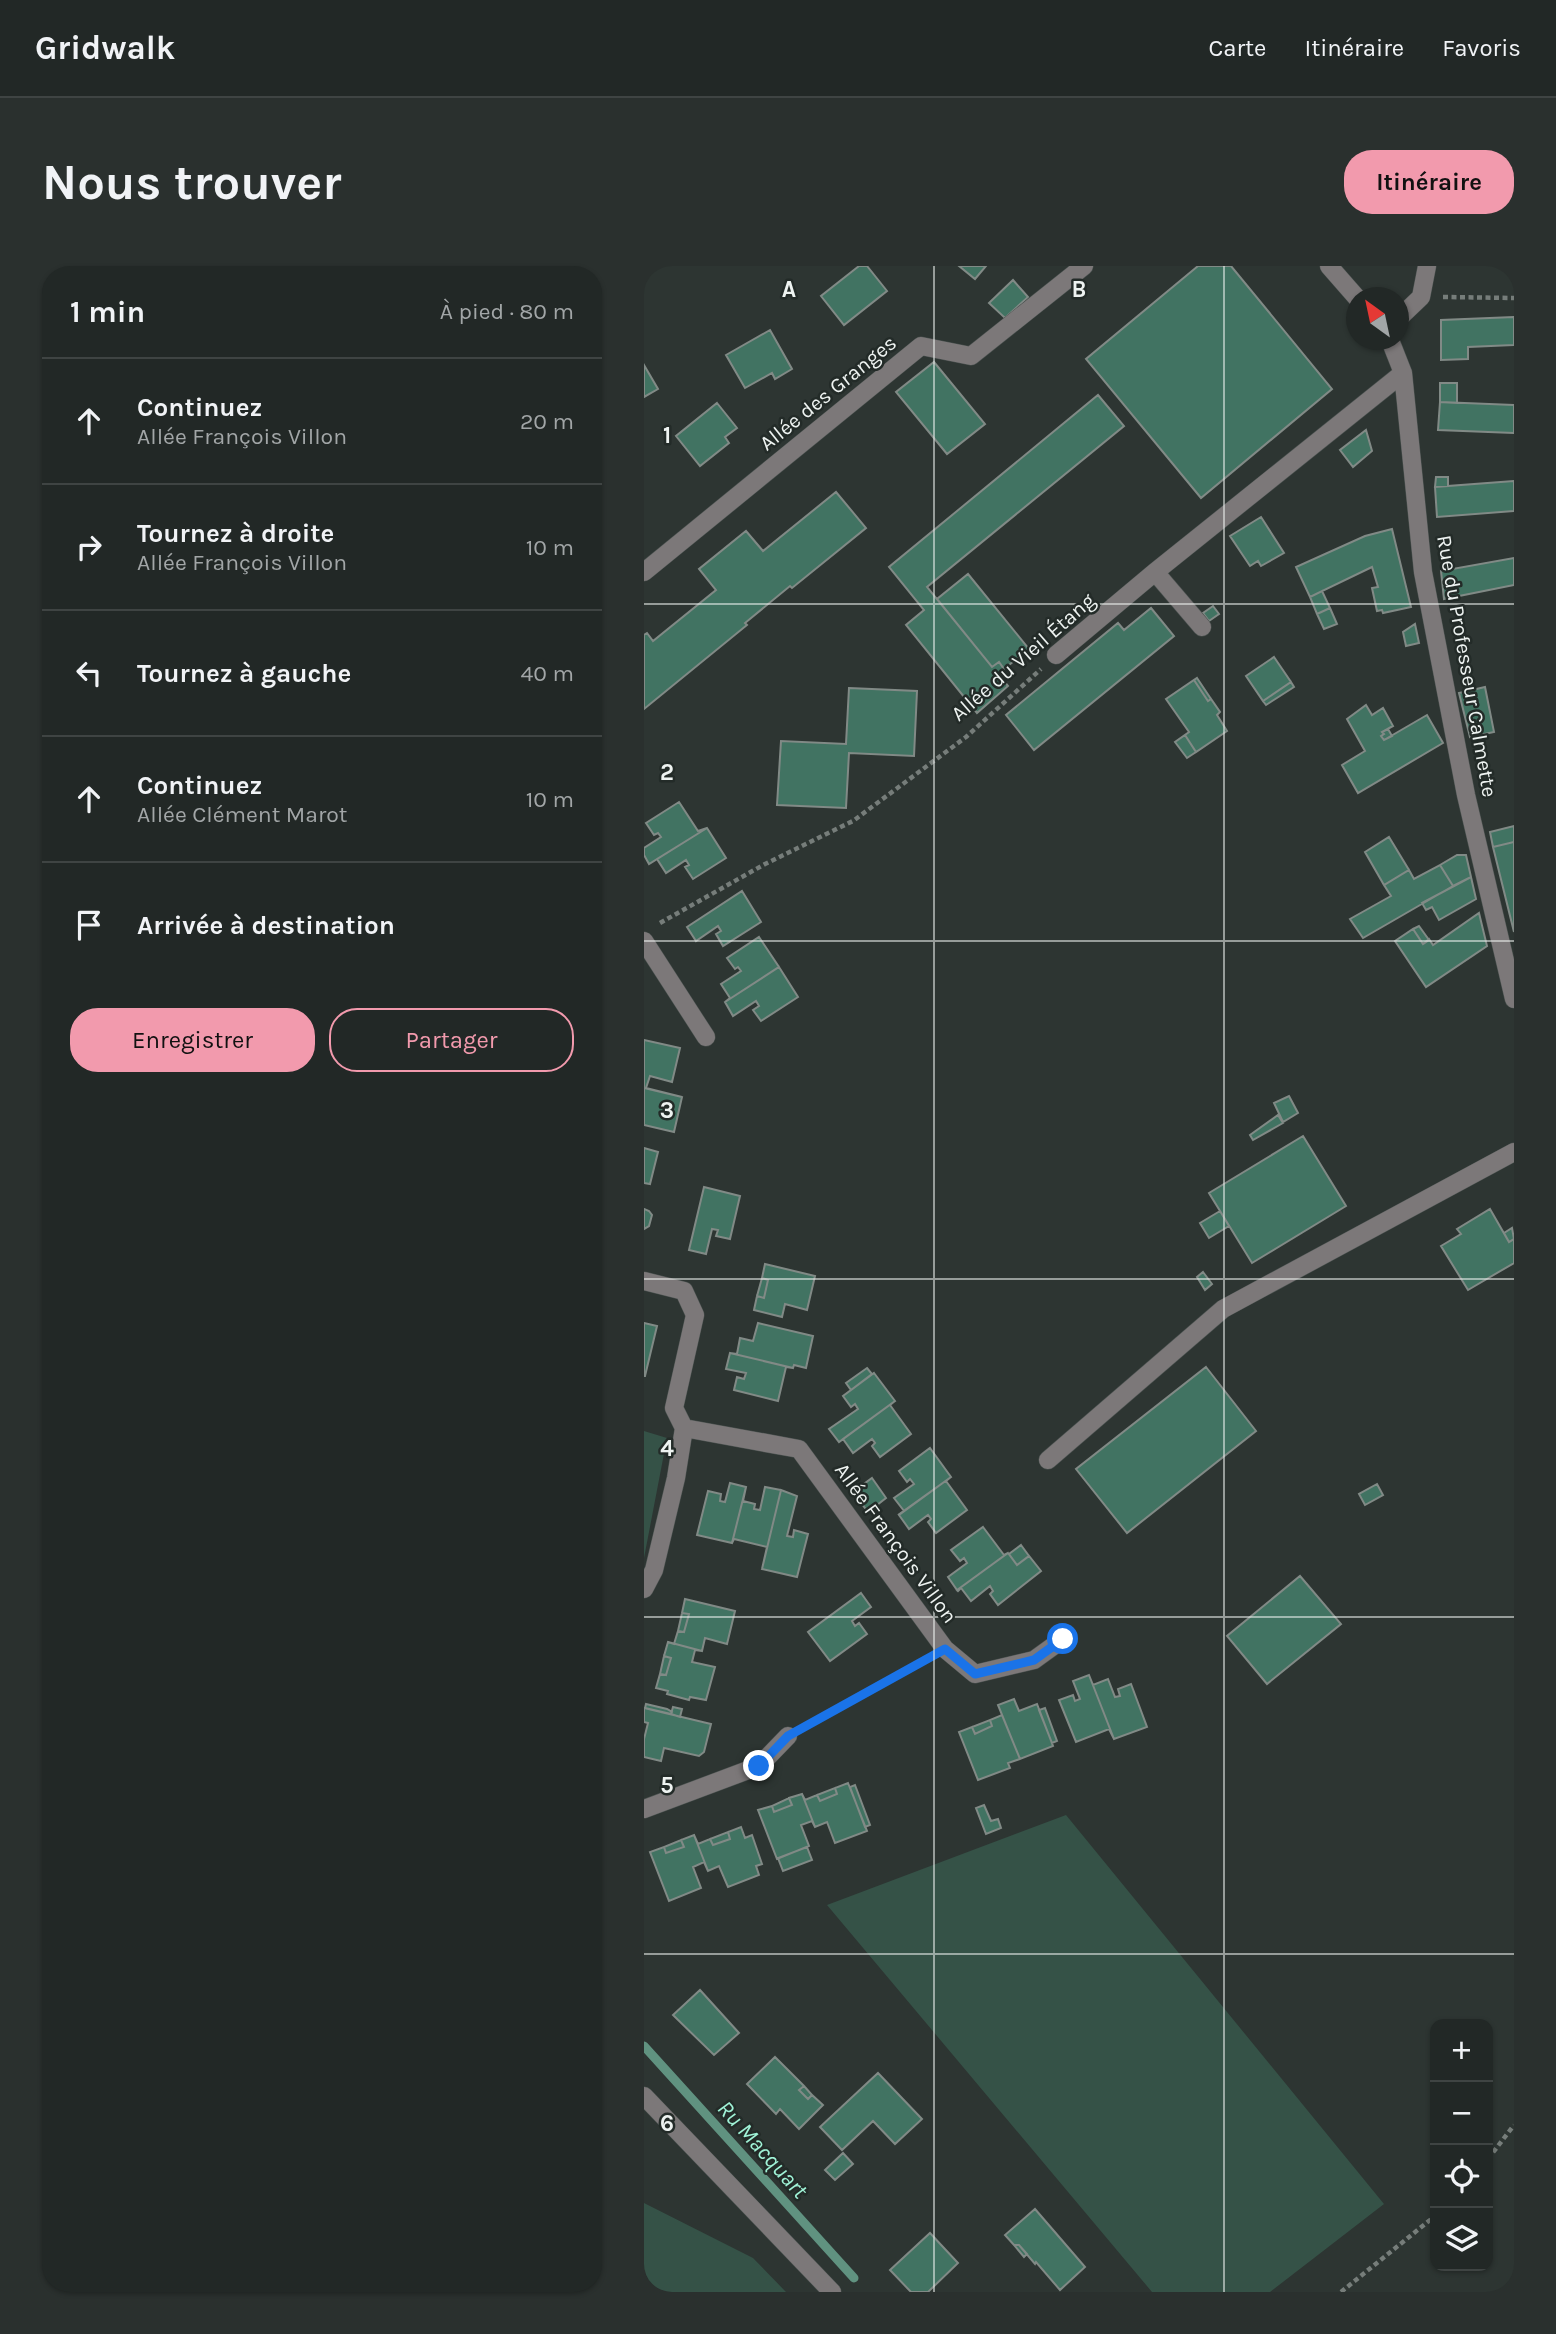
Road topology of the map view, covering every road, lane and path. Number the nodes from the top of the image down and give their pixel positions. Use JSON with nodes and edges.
{"nodes":[{"id":1,"x":1084,"y":266,"type":"edge"},
{"id":2,"x":1329,"y":266,"type":"edge"},
{"id":3,"x":1427,"y":266,"type":"edge"},
{"id":4,"x":1347,"y":287,"type":"edge"},
{"id":5,"x":1421,"y":297,"type":"junction"},
{"id":6,"x":1514,"y":298,"type":"edge"},
{"id":7,"x":1409,"y":308,"type":"edge"},
{"id":8,"x":1394,"y":350,"type":"edge"},
{"id":9,"x":1404,"y":373,"type":"junction"},
{"id":10,"x":644,"y":572,"type":"edge"},
{"id":11,"x":1155,"y":572,"type":"junction"},
{"id":12,"x":1202,"y":627,"type":"dead end"},
{"id":13,"x":1056,"y":655,"type":"joint"},
{"id":14,"x":656,"y":926,"type":"dead end"},
{"id":15,"x":644,"y":941,"type":"edge"},
{"id":16,"x":1514,"y":999,"type":"edge"},
{"id":17,"x":706,"y":1037,"type":"dead end"},
{"id":18,"x":1514,"y":1152,"type":"edge"},
{"id":19,"x":644,"y":1281,"type":"edge"},
{"id":20,"x":684,"y":1428,"type":"junction"},
{"id":21,"x":1048,"y":1460,"type":"dead end"},
{"id":22,"x":644,"y":1589,"type":"edge"},
{"id":23,"x":1063,"y":1639,"type":"dead end"},
{"id":24,"x":945,"y":1649,"type":"junction"},
{"id":25,"x":788,"y":1736,"type":"joint"},
{"id":26,"x":644,"y":1809,"type":"edge"},
{"id":27,"x":644,"y":2096,"type":"edge"},
{"id":28,"x":1514,"y":2125,"type":"edge"},
{"id":29,"x":1493,"y":2152,"type":"edge"},
{"id":30,"x":1430,"y":2220,"type":"edge"},
{"id":31,"x":832,"y":2292,"type":"edge"},
{"id":32,"x":1341,"y":2292,"type":"edge"}],
"edges":[{"from":1,"to":10,"type":"street","name":"Allée des Granges"},
{"from":2,"to":4,"type":"street"},
{"from":3,"to":5,"type":"street"},
{"from":5,"to":6,"type":"path"},
{"from":5,"to":7,"type":"street"},
{"from":8,"to":9,"type":"street","name":"Rue du Professeur Calmette"},
{"from":9,"to":11,"type":"street","name":"Allée du Vieil Étang"},
{"from":9,"to":16,"type":"street","name":"Rue du Professeur Calmette"},
{"from":11,"to":12,"type":"street"},
{"from":11,"to":13,"type":"street","name":"Allée du Vieil Étang"},
{"from":13,"to":14,"type":"path","name":"Allée du Vieil Étang"},
{"from":15,"to":17,"type":"street"},
{"from":18,"to":21,"type":"street"},
{"from":19,"to":20,"type":"street"},
{"from":20,"to":22,"type":"street"},
{"from":20,"to":24,"type":"street","name":"Allée François Villon"},
{"from":23,"to":24,"type":"street","name":"Allée François Villon"},
{"from":24,"to":25,"type":"path"},
{"from":25,"to":26,"type":"street"},
{"from":27,"to":31,"type":"street"},
{"from":28,"to":29,"type":"path"},
{"from":30,"to":32,"type":"path"}]}
